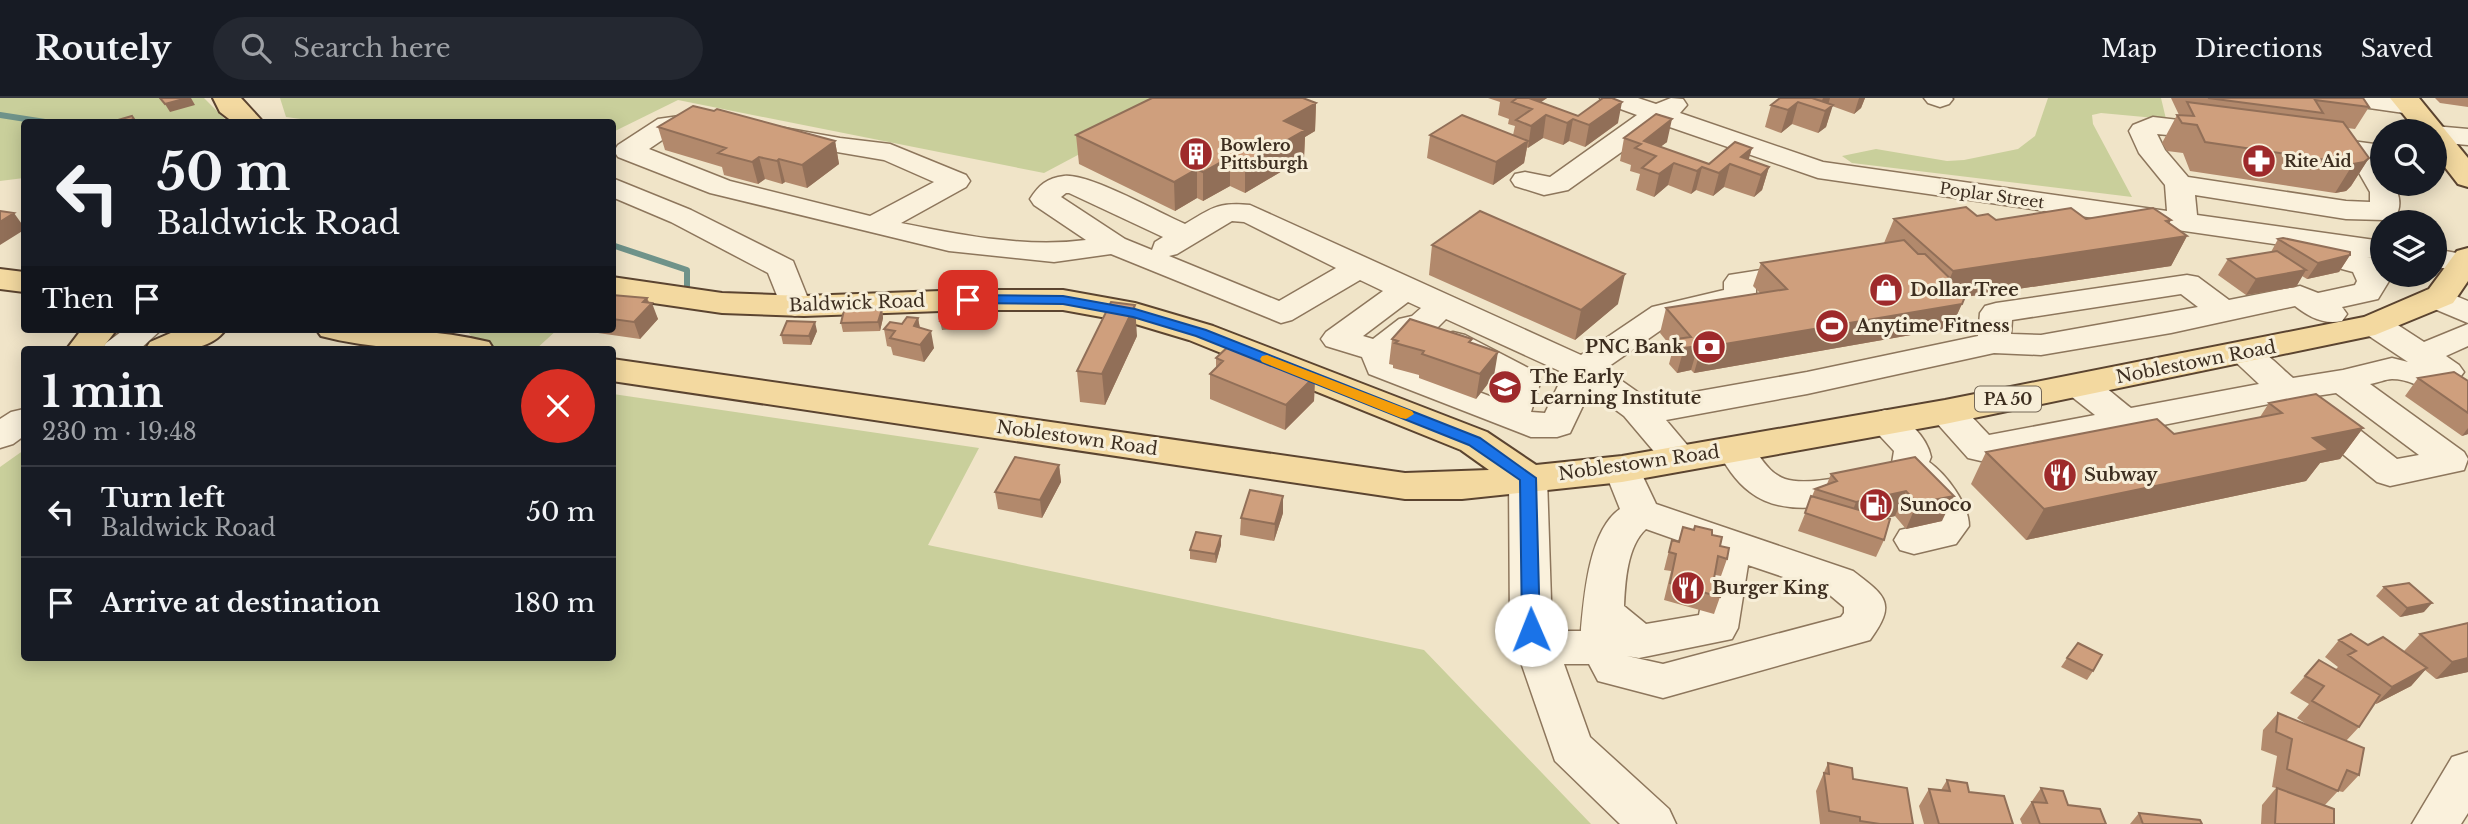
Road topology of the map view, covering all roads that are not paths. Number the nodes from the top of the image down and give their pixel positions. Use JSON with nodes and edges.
{"nodes":[{"id":1,"x":227,"y":98,"type":"edge"},
{"id":2,"x":1613,"y":98,"type":"edge"},
{"id":3,"x":2355,"y":98,"type":"edge"},
{"id":4,"x":2407,"y":102,"type":"edge"},
{"id":5,"x":1672,"y":106,"type":"edge"},
{"id":6,"x":246,"y":119,"type":"edge"},
{"id":7,"x":2422,"y":119,"type":"edge"},
{"id":8,"x":2468,"y":121,"type":"edge"},
{"id":9,"x":2468,"y":127,"type":"edge"},
{"id":10,"x":2252,"y":136,"type":"edge"},
{"id":11,"x":2292,"y":141,"type":"edge"},
{"id":12,"x":2370,"y":152,"type":"edge"},
{"id":13,"x":620,"y":160,"type":"edge"},
{"id":14,"x":1525,"y":180,"type":"dead end"},
{"id":15,"x":2179,"y":184,"type":"junction"},
{"id":16,"x":616,"y":188,"type":"edge"},
{"id":17,"x":2384,"y":196,"type":"edge"},
{"id":18,"x":2183,"y":222,"type":"junction"},
{"id":19,"x":874,"y":226,"type":"junction"},
{"id":20,"x":2079,"y":235,"type":"edge"},
{"id":21,"x":1186,"y":236,"type":"junction"},
{"id":22,"x":1114,"y":245,"type":"junction"},
{"id":23,"x":2299,"y":245,"type":"junction"},
{"id":24,"x":2370,"y":249,"type":"edge"},
{"id":25,"x":1150,"y":257,"type":"junction"},
{"id":26,"x":2459,"y":261,"type":"edge"},
{"id":27,"x":1359,"y":268,"type":"junction"},
{"id":28,"x":1828,"y":269,"type":"edge"},
{"id":29,"x":0,"y":279,"type":"edge"},
{"id":30,"x":21,"y":282,"type":"edge"},
{"id":31,"x":616,"y":288,"type":"edge"},
{"id":32,"x":1406,"y":289,"type":"junction"},
{"id":33,"x":2312,"y":304,"type":"junction"},
{"id":34,"x":795,"y":306,"type":"junction"},
{"id":35,"x":2452,"y":306,"type":"edge"},
{"id":36,"x":2222,"y":311,"type":"junction"},
{"id":37,"x":1281,"y":313,"type":"junction"},
{"id":38,"x":1432,"y":315,"type":"junction"},
{"id":39,"x":2366,"y":327,"type":"junction"},
{"id":40,"x":141,"y":333,"type":"edge"},
{"id":41,"x":200,"y":333,"type":"edge"},
{"id":42,"x":360,"y":333,"type":"edge"},
{"id":43,"x":2468,"y":334,"type":"edge"},
{"id":44,"x":1338,"y":339,"type":"junction"},
{"id":45,"x":123,"y":346,"type":"edge"},
{"id":46,"x":171,"y":346,"type":"edge"},
{"id":47,"x":450,"y":346,"type":"edge"},
{"id":48,"x":1378,"y":351,"type":"junction"},
{"id":49,"x":2258,"y":351,"type":"junction"},
{"id":50,"x":2422,"y":355,"type":"junction"},
{"id":51,"x":1583,"y":369,"type":"junction"},
{"id":52,"x":616,"y":371,"type":"edge"},
{"id":53,"x":2343,"y":381,"type":"junction"},
{"id":54,"x":2080,"y":384,"type":"junction"},
{"id":55,"x":2468,"y":386,"type":"edge"},
{"id":56,"x":2286,"y":390,"type":"junction"},
{"id":57,"x":2468,"y":402,"type":"edge"},
{"id":58,"x":1945,"y":412,"type":"junction"},
{"id":59,"x":1640,"y":413,"type":"junction"},
{"id":60,"x":1512,"y":417,"type":"junction"},
{"id":61,"x":2124,"y":421,"type":"junction"},
{"id":62,"x":21,"y":422,"type":"edge"},
{"id":63,"x":1885,"y":422,"type":"junction"},
{"id":64,"x":0,"y":436,"type":"edge"},
{"id":65,"x":1734,"y":449,"type":"junction"},
{"id":66,"x":1681,"y":458,"type":"junction"},
{"id":67,"x":2459,"y":458,"type":"edge"},
{"id":68,"x":1910,"y":464,"type":"junction"},
{"id":69,"x":1622,"y":469,"type":"junction"},
{"id":70,"x":1528,"y":478,"type":"junction"},
{"id":71,"x":1641,"y":513,"type":"junction"},
{"id":72,"x":1914,"y":540,"type":"dead end"},
{"id":73,"x":1742,"y":547,"type":"junction"},
{"id":74,"x":1608,"y":628,"type":"junction"},
{"id":75,"x":1726,"y":645,"type":"junction"},
{"id":76,"x":1537,"y":648,"type":"junction"},
{"id":77,"x":2468,"y":771,"type":"edge"},
{"id":78,"x":1652,"y":824,"type":"edge"},
{"id":79,"x":2436,"y":824,"type":"edge"}],
"edges":[{"from":1,"to":6,"type":"main road"},
{"from":2,"to":5,"type":"street","name":"Poplar Street"},
{"from":3,"to":4,"type":"street"},
{"from":4,"to":7,"type":"main road"},
{"from":5,"to":14,"type":"street"},
{"from":5,"to":18,"type":"street","name":"Poplar Street"},
{"from":8,"to":9,"type":"street"},
{"from":10,"to":15,"type":"street"},
{"from":11,"to":12,"type":"street"},
{"from":13,"to":19,"type":"street"},
{"from":13,"to":19,"type":"street"},
{"from":15,"to":17,"type":"lane"},
{"from":15,"to":18,"type":"street"},
{"from":16,"to":34,"type":"street"},
{"from":18,"to":23,"type":"street","name":"Poplar Street"},
{"from":19,"to":22,"type":"street"},
{"from":20,"to":23,"type":"street"},
{"from":21,"to":22,"type":"street"},
{"from":21,"to":25,"type":"street"},
{"from":21,"to":27,"type":"street"},
{"from":22,"to":25,"type":"street"},
{"from":23,"to":24,"type":"street","name":"Poplar Street"},
{"from":23,"to":33,"type":"street"},
{"from":25,"to":37,"type":"street"},
{"from":26,"to":35,"type":"main road","name":"Noblestown Road","number":"PA 50"},
{"from":27,"to":32,"type":"street"},
{"from":27,"to":37,"type":"street"},
{"from":28,"to":51,"type":"street"},
{"from":29,"to":30,"type":"main road"},
{"from":31,"to":34,"type":"main road","name":"Baldwick Road"},
{"from":32,"to":38,"type":"street"},
{"from":32,"to":44,"type":"street"},
{"from":33,"to":36,"type":"lane"},
{"from":33,"to":39,"type":"lane"},
{"from":34,"to":70,"type":"main road","name":"Baldwick Road"},
{"from":35,"to":39,"type":"main road","name":"Noblestown Road","number":"PA 50"},
{"from":36,"to":49,"type":"street"},
{"from":36,"to":59,"type":"street"},
{"from":37,"to":44,"type":"street"},
{"from":38,"to":48,"type":"street"},
{"from":38,"to":51,"type":"street"},
{"from":38,"to":60,"type":"street"},
{"from":39,"to":49,"type":"main road","name":"Noblestown Road","number":"PA 50"},
{"from":39,"to":50,"type":"street"},
{"from":40,"to":45,"type":"street"},
{"from":41,"to":46,"type":"main road"},
{"from":42,"to":47,"type":"main road"},
{"from":43,"to":50,"type":"street"},
{"from":44,"to":48,"type":"street"},
{"from":48,"to":60,"type":"street"},
{"from":49,"to":54,"type":"main road","name":"Noblestown Road","number":"PA 50"},
{"from":49,"to":56,"type":"street"},
{"from":50,"to":55,"type":"street"},
{"from":51,"to":59,"type":"street"},
{"from":51,"to":60,"type":"street"},
{"from":52,"to":70,"type":"main road","name":"Noblestown Road","number":"PA 50"},
{"from":53,"to":56,"type":"street"},
{"from":53,"to":57,"type":"street"},
{"from":53,"to":67,"type":"street"},
{"from":54,"to":58,"type":"main road","name":"Noblestown Road","number":"PA 50"},
{"from":54,"to":61,"type":"street"},
{"from":56,"to":61,"type":"street"},
{"from":56,"to":67,"type":"street"},
{"from":58,"to":61,"type":"street"},
{"from":58,"to":63,"type":"main road","name":"Noblestown Road","number":"PA 50"},
{"from":59,"to":66,"type":"street"},
{"from":62,"to":64,"type":"street"},
{"from":63,"to":65,"type":"main road","name":"Noblestown Road","number":"PA 50"},
{"from":63,"to":68,"type":"street"},
{"from":65,"to":66,"type":"main road","name":"Noblestown Road","number":"PA 50"},
{"from":65,"to":68,"type":"street"},
{"from":66,"to":69,"type":"main road","name":"Noblestown Road","number":"PA 50"},
{"from":68,"to":72,"type":"street"},
{"from":69,"to":70,"type":"main road","name":"Noblestown Road","number":"PA 50"},
{"from":69,"to":71,"type":"street"},
{"from":70,"to":76,"type":"street"},
{"from":71,"to":73,"type":"street"},
{"from":71,"to":74,"type":"street"},
{"from":73,"to":75,"type":"street"},
{"from":73,"to":75,"type":"street"},
{"from":74,"to":75,"type":"street"},
{"from":74,"to":76,"type":"street"},
{"from":76,"to":78,"type":"street"},
{"from":77,"to":79,"type":"street"}]}
